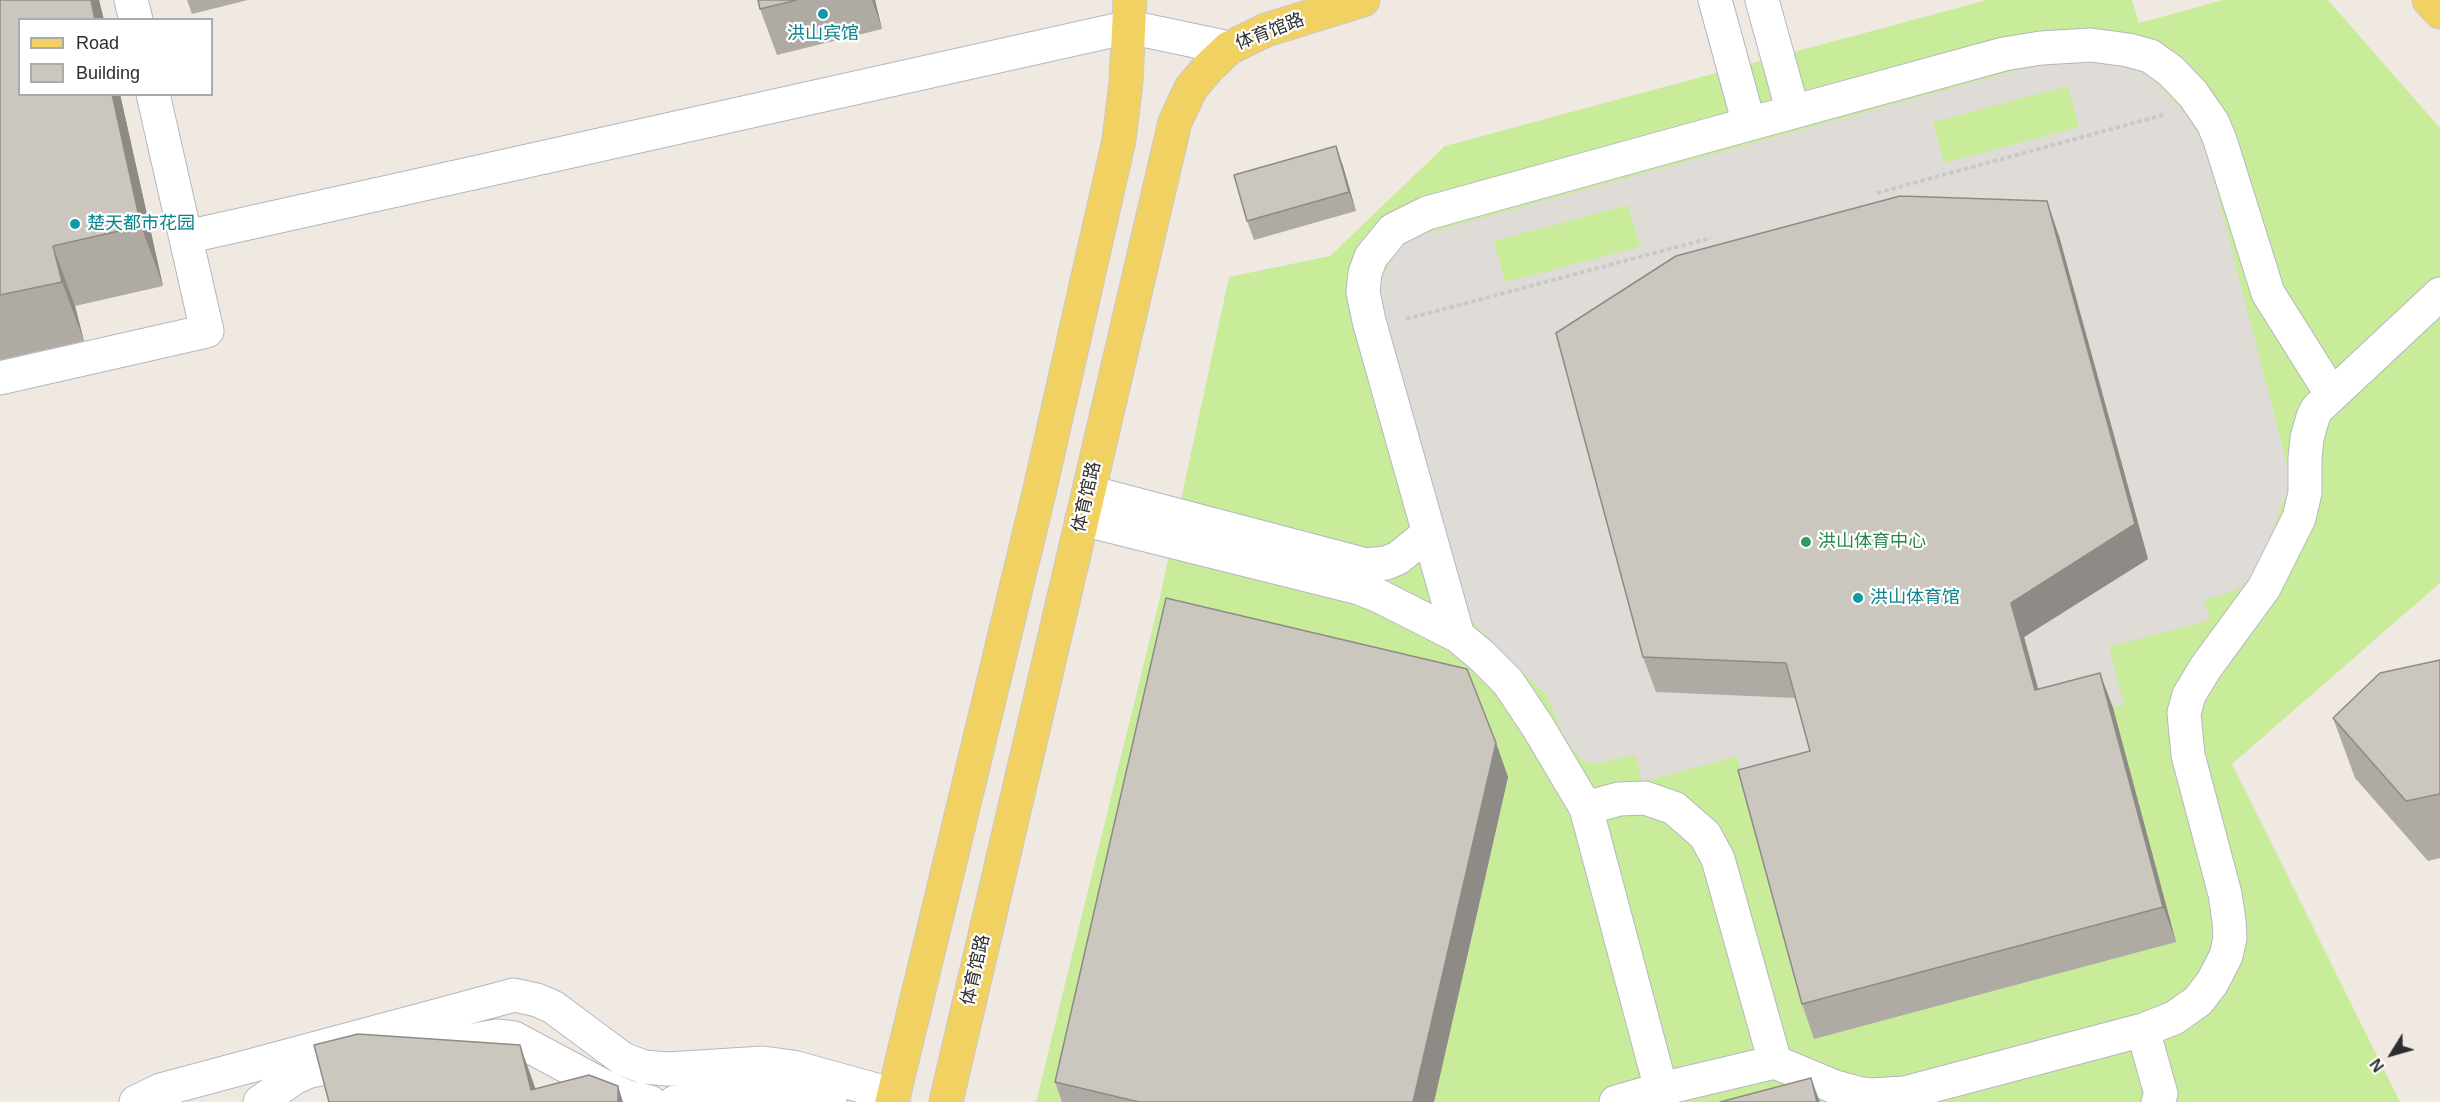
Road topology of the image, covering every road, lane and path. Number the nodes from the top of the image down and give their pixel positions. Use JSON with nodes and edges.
{"nodes":[{"id":1,"x":131,"y":0,"type":"edge"},
{"id":2,"x":1363,"y":0,"type":"edge"},
{"id":3,"x":1715,"y":0,"type":"edge"},
{"id":4,"x":1762,"y":0,"type":"edge"},
{"id":5,"x":2429,"y":0,"type":"edge"},
{"id":6,"x":2440,"y":12,"type":"edge"},
{"id":7,"x":1130,"y":13,"type":"edge"},
{"id":8,"x":136,"y":18,"type":"edge"},
{"id":9,"x":1229,"y":48,"type":"junction"},
{"id":10,"x":153,"y":96,"type":"edge"},
{"id":11,"x":2200,"y":105,"type":"junction"},
{"id":12,"x":1793,"y":112,"type":"junction"},
{"id":13,"x":1749,"y":124,"type":"junction"},
{"id":14,"x":1877,"y":193,"type":"dead end"},
{"id":15,"x":186,"y":237,"type":"junction"},
{"id":16,"x":1711,"y":238,"type":"dead end"},
{"id":17,"x":2440,"y":294,"type":"edge"},
{"id":18,"x":1371,"y":329,"type":"junction"},
{"id":19,"x":0,"y":378,"type":"edge"},
{"id":20,"x":2332,"y":395,"type":"junction"},
{"id":21,"x":1085,"y":505,"type":"junction"},
{"id":22,"x":1429,"y":533,"type":"junction"},
{"id":23,"x":1458,"y":636,"type":"junction"},
{"id":24,"x":1586,"y":808,"type":"junction"},
{"id":25,"x":2143,"y":1030,"type":"junction"},
{"id":26,"x":1775,"y":1062,"type":"junction"},
{"id":27,"x":1661,"y":1089,"type":"junction"},
{"id":28,"x":1906,"y":1097,"type":"edge"},
{"id":29,"x":893,"y":1099,"type":"edge"},
{"id":30,"x":136,"y":1102,"type":"edge"},
{"id":31,"x":260,"y":1102,"type":"edge"},
{"id":32,"x":650,"y":1102,"type":"edge"},
{"id":33,"x":675,"y":1102,"type":"edge"},
{"id":34,"x":681,"y":1102,"type":"edge"},
{"id":35,"x":830,"y":1102,"type":"edge"},
{"id":36,"x":946,"y":1102,"type":"edge"},
{"id":37,"x":1616,"y":1102,"type":"edge"},
{"id":38,"x":2158,"y":1102,"type":"edge"}],
"edges":[{"from":1,"to":8,"type":"street"},
{"from":2,"to":9,"type":"main road","name":"体育馆路"},
{"from":3,"to":13,"type":"street"},
{"from":4,"to":12,"type":"street"},
{"from":5,"to":6,"type":"main road"},
{"from":7,"to":9,"type":"street"},
{"from":7,"to":15,"type":"street"},
{"from":7,"to":29,"type":"main road"},
{"from":9,"to":21,"type":"main road","name":"体育馆路"},
{"from":10,"to":15,"type":"street"},
{"from":11,"to":12,"type":"street"},
{"from":11,"to":14,"type":"path"},
{"from":11,"to":20,"type":"street"},
{"from":12,"to":13,"type":"street"},
{"from":13,"to":18,"type":"street"},
{"from":15,"to":19,"type":"street"},
{"from":16,"to":18,"type":"path"},
{"from":17,"to":20,"type":"street"},
{"from":18,"to":22,"type":"street"},
{"from":20,"to":25,"type":"street"},
{"from":21,"to":22,"type":"street"},
{"from":21,"to":23,"type":"street"},
{"from":21,"to":36,"type":"main road","name":"体育馆路"},
{"from":22,"to":23,"type":"street"},
{"from":23,"to":24,"type":"street"},
{"from":24,"to":26,"type":"street"},
{"from":24,"to":27,"type":"street"},
{"from":25,"to":28,"type":"street"},
{"from":25,"to":38,"type":"street"},
{"from":26,"to":27,"type":"street"},
{"from":26,"to":28,"type":"street"},
{"from":27,"to":37,"type":"street"},
{"from":29,"to":30,"type":"street"},
{"from":31,"to":32,"type":"street"},
{"from":33,"to":34,"type":"street"},
{"from":34,"to":35,"type":"street"}]}
